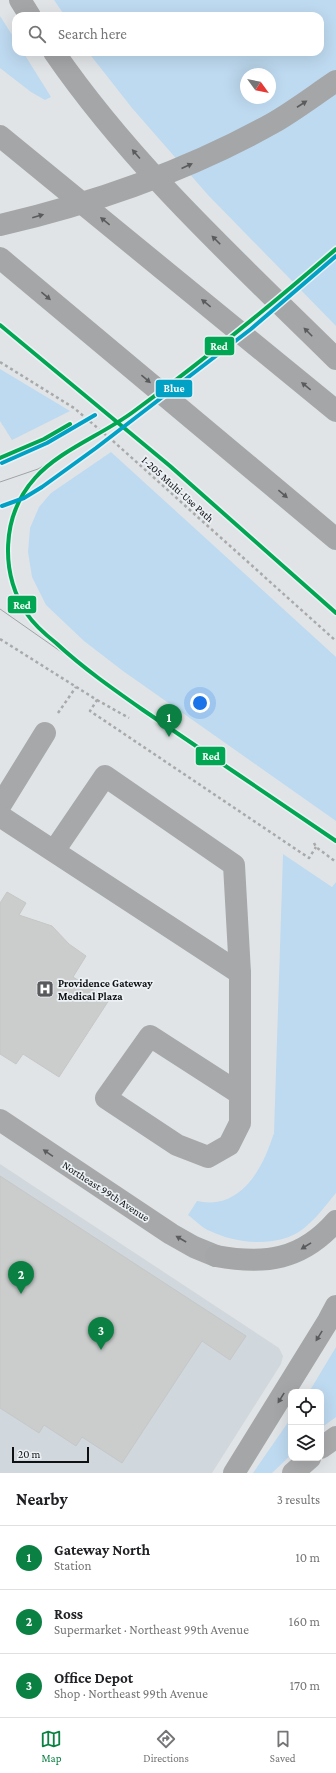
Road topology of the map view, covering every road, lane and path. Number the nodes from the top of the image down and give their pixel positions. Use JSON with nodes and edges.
{"nodes":[{"id":1,"x":20,"y":0,"type":"edge"},
{"id":2,"x":28,"y":12,"type":"edge"},
{"id":3,"x":57,"y":56,"type":"edge"},
{"id":4,"x":336,"y":81,"type":"edge"},
{"id":5,"x":0,"y":136,"type":"edge"},
{"id":6,"x":0,"y":225,"type":"edge"},
{"id":7,"x":5,"y":264,"type":"edge"},
{"id":8,"x":336,"y":359,"type":"edge"},
{"id":9,"x":0,"y":362,"type":"edge"},
{"id":10,"x":336,"y":411,"type":"edge"},
{"id":11,"x":336,"y":539,"type":"edge"},
{"id":12,"x":0,"y":639,"type":"edge"},
{"id":13,"x":336,"y":641,"type":"edge"},
{"id":14,"x":76,"y":687,"type":"junction"},
{"id":15,"x":97,"y":700,"type":"junction"},
{"id":16,"x":129,"y":718,"type":"dead end"},
{"id":17,"x":45,"y":733,"type":"joint"},
{"id":18,"x":0,"y":806,"type":"edge"},
{"id":19,"x":0,"y":816,"type":"edge"},
{"id":20,"x":314,"y":843,"type":"dead end"},
{"id":21,"x":316,"y":847,"type":"junction"},
{"id":22,"x":54,"y":851,"type":"junction"},
{"id":23,"x":336,"y":862,"type":"edge"},
{"id":24,"x":240,"y":973,"type":"junction"},
{"id":25,"x":240,"y":1094,"type":"junction"},
{"id":26,"x":0,"y":1120,"type":"edge"},
{"id":27,"x":336,"y":1221,"type":"edge"},
{"id":28,"x":216,"y":1256,"type":"joint"},
{"id":29,"x":336,"y":1306,"type":"edge"},
{"id":30,"x":336,"y":1437,"type":"edge"},
{"id":31,"x":324,"y":1446,"type":"edge"},
{"id":32,"x":307,"y":1461,"type":"edge"},
{"id":33,"x":234,"y":1473,"type":"edge"},
{"id":34,"x":293,"y":1473,"type":"edge"}],
"edges":[{"from":1,"to":2,"type":"highway"},
{"from":8,"to":3,"type":"highway","one_way":true},
{"from":6,"to":4,"type":"highway","one_way":true,"bridge":true},
{"from":10,"to":5,"type":"highway","one_way":true},
{"from":7,"to":11,"type":"highway","one_way":true},
{"from":9,"to":13,"type":"path","name":"I-205 Multi-Use Path"},
{"from":12,"to":14,"type":"path"},
{"from":14,"to":15,"type":"path"},
{"from":14,"to":17,"type":"path"},
{"from":15,"to":16,"type":"path"},
{"from":15,"to":21,"type":"path"},
{"from":17,"to":18,"type":"street"},
{"from":19,"to":22,"type":"street"},
{"from":20,"to":21,"type":"path"},
{"from":21,"to":23,"type":"path"},
{"from":22,"to":24,"type":"street"},
{"from":22,"to":24,"type":"street"},
{"from":24,"to":25,"type":"street"},
{"from":25,"to":25,"type":"street"},
{"from":28,"to":26,"type":"street","name":"Northeast 99th Avenue","one_way":true},
{"from":27,"to":28,"type":"highway","one_way":true},
{"from":29,"to":33,"type":"highway","one_way":true},
{"from":30,"to":31,"type":"main road"},
{"from":32,"to":34,"type":"main road"}]}
